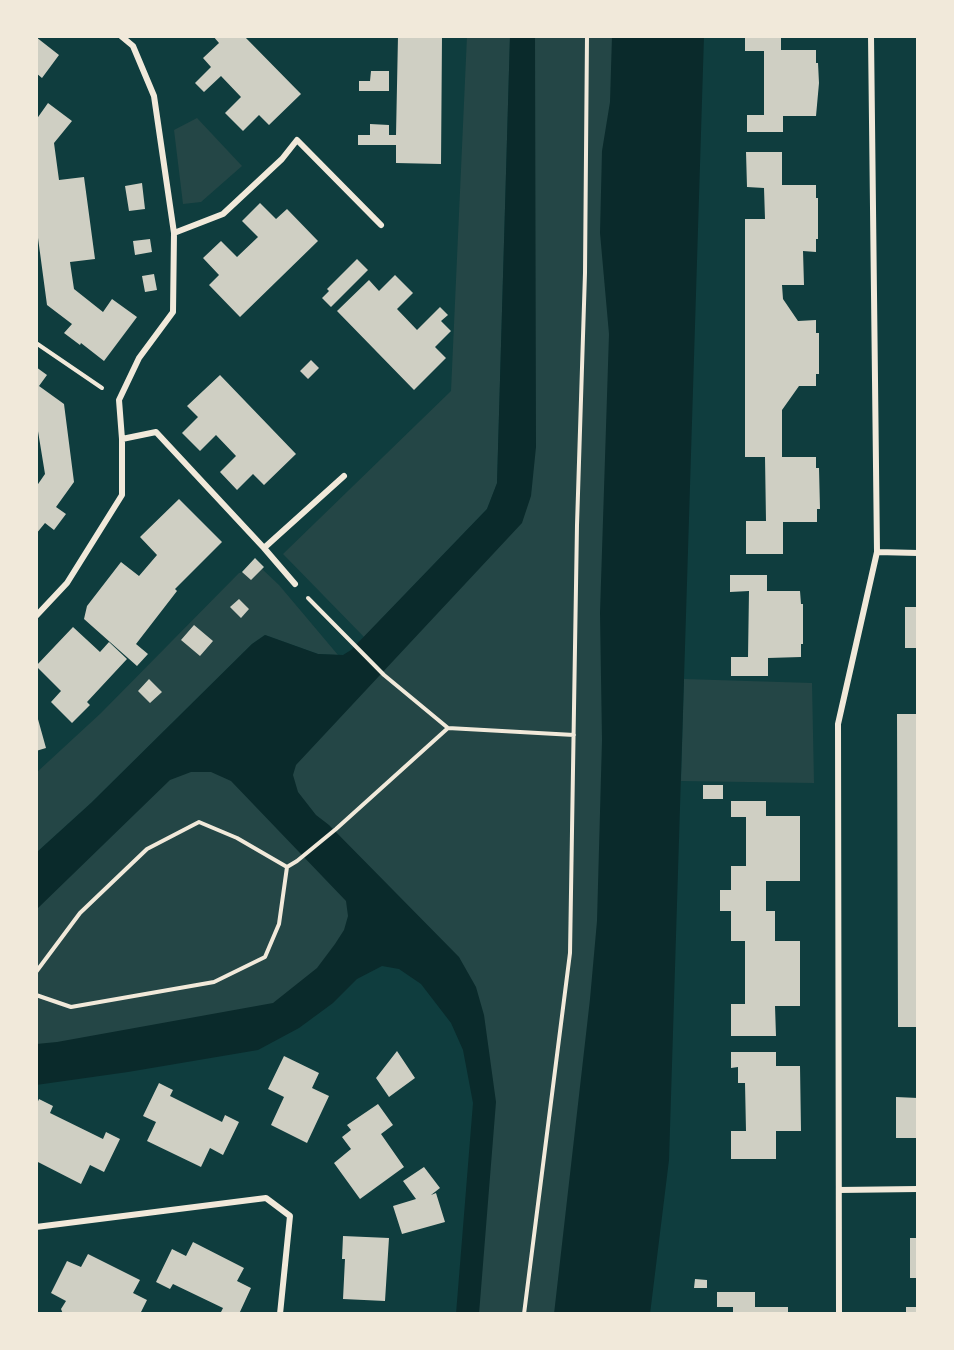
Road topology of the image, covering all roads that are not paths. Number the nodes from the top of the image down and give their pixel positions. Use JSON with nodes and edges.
{"nodes":[{"id":1,"x":121,"y":36,"type":"edge"},
{"id":2,"x":871,"y":36,"type":"edge"},
{"id":3,"x":381,"y":225,"type":"dead end"},
{"id":4,"x":174,"y":233,"type":"junction"},
{"id":5,"x":122,"y":439,"type":"junction"},
{"id":6,"x":344,"y":476,"type":"dead end"},
{"id":7,"x":264,"y":548,"type":"junction"},
{"id":8,"x":877,"y":552,"type":"junction"},
{"id":9,"x":918,"y":554,"type":"edge"},
{"id":10,"x":295,"y":584,"type":"road end"},
{"id":11,"x":36,"y":616,"type":"edge"},
{"id":12,"x":918,"y":1189,"type":"edge"},
{"id":13,"x":838,"y":1190,"type":"junction"},
{"id":14,"x":36,"y":1227,"type":"edge"},
{"id":15,"x":280,"y":1314,"type":"edge"},
{"id":16,"x":839,"y":1314,"type":"edge"}],
"edges":[{"from":1,"to":4,"type":"street"},
{"from":2,"to":8,"type":"street"},
{"from":3,"to":4,"type":"street"},
{"from":4,"to":5,"type":"street"},
{"from":5,"to":7,"type":"street"},
{"from":5,"to":11,"type":"street"},
{"from":6,"to":7,"type":"street"},
{"from":7,"to":10,"type":"street"},
{"from":8,"to":9,"type":"street"},
{"from":8,"to":13,"type":"street"},
{"from":12,"to":13,"type":"street"},
{"from":13,"to":16,"type":"street"},
{"from":14,"to":15,"type":"street"}]}
